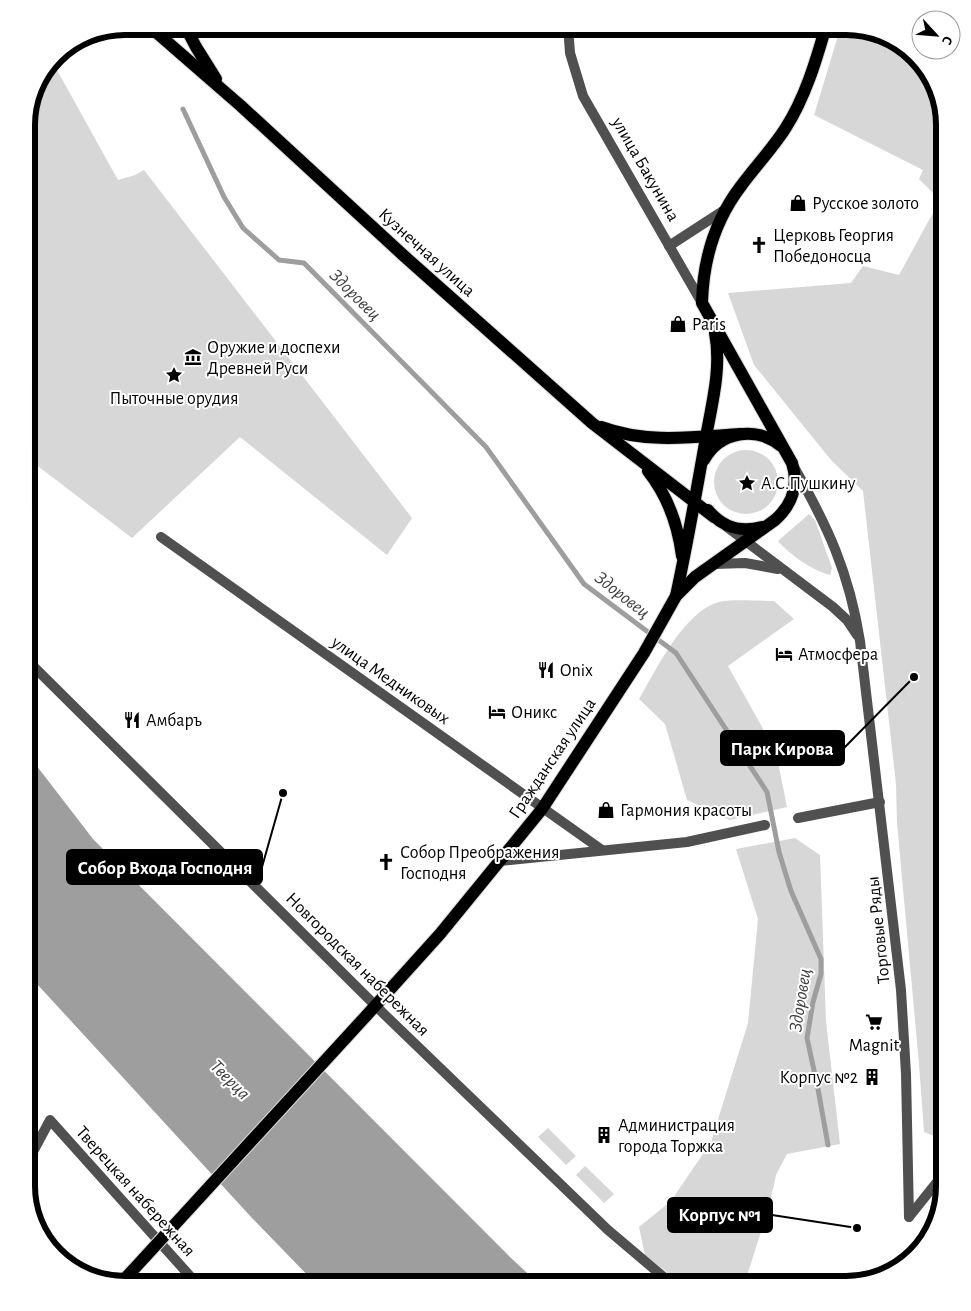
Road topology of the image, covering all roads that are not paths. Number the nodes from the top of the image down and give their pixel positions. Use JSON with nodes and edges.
{"nodes":[{"id":1,"x":159,"y":35,"type":"edge"},
{"id":2,"x":190,"y":35,"type":"edge"},
{"id":3,"x":569,"y":35,"type":"edge"},
{"id":4,"x":823,"y":35,"type":"edge"},
{"id":5,"x":241,"y":106,"type":"junction"},
{"id":6,"x":726,"y":209,"type":"junction"},
{"id":7,"x":669,"y":246,"type":"junction"},
{"id":8,"x":702,"y":304,"type":"junction"},
{"id":9,"x":712,"y":322,"type":"junction"},
{"id":10,"x":592,"y":423,"type":"junction"},
{"id":11,"x":741,"y":434,"type":"junction"},
{"id":12,"x":706,"y":436,"type":"junction"},
{"id":13,"x":634,"y":456,"type":"junction"},
{"id":14,"x":789,"y":457,"type":"junction"},
{"id":15,"x":701,"y":468,"type":"junction"},
{"id":16,"x":699,"y":482,"type":"junction"},
{"id":17,"x":696,"y":502,"type":"junction"},
{"id":18,"x":718,"y":520,"type":"junction"},
{"id":19,"x":771,"y":523,"type":"junction"},
{"id":20,"x":161,"y":537,"type":"dead end"},
{"id":21,"x":745,"y":541,"type":"junction"},
{"id":22,"x":715,"y":564,"type":"junction"},
{"id":23,"x":682,"y":567,"type":"junction"},
{"id":24,"x":784,"y":571,"type":"junction"},
{"id":25,"x":676,"y":596,"type":"junction"},
{"id":26,"x":860,"y":641,"type":"junction"},
{"id":27,"x":35,"y":668,"type":"edge"},
{"id":28,"x":880,"y":802,"type":"junction"},
{"id":29,"x":542,"y":809,"type":"junction"},
{"id":30,"x":798,"y":818,"type":"dead end"},
{"id":31,"x":765,"y":825,"type":"dead end"},
{"id":32,"x":602,"y":850,"type":"junction"},
{"id":33,"x":500,"y":861,"type":"junction"},
{"id":34,"x":376,"y":1005,"type":"junction"},
{"id":35,"x":35,"y":1148,"type":"edge"},
{"id":36,"x":936,"y":1184,"type":"edge"},
{"id":37,"x":127,"y":1276,"type":"edge"},
{"id":38,"x":190,"y":1276,"type":"edge"},
{"id":39,"x":662,"y":1276,"type":"edge"}],
"edges":[{"from":1,"to":5,"type":"main road"},
{"from":2,"to":5,"type":"main road"},
{"from":3,"to":7,"type":"street","name":"улица Бакунина"},
{"from":4,"to":6,"type":"main road"},
{"from":5,"to":10,"type":"main road","name":"Кузнечная улица"},
{"from":6,"to":7,"type":"street"},
{"from":6,"to":8,"type":"main road"},
{"from":7,"to":8,"type":"street","name":"улица Бакунина"},
{"from":8,"to":9,"type":"main road","name":"улица Бакунина"},
{"from":9,"to":12,"type":"main road"},
{"from":9,"to":14,"type":"main road","name":"улица Бакунина"},
{"from":10,"to":12,"type":"main road"},
{"from":10,"to":13,"type":"main road","name":"Кузнечная улица"},
{"from":11,"to":12,"type":"main road"},
{"from":11,"to":14,"type":"main road"},
{"from":11,"to":15,"type":"main road"},
{"from":12,"to":15,"type":"main road"},
{"from":13,"to":17,"type":"main road"},
{"from":13,"to":23,"type":"main road"},
{"from":14,"to":19,"type":"main road"},
{"from":14,"to":26,"type":"street","name":"Торговые Ряды"},
{"from":15,"to":16,"type":"main road"},
{"from":16,"to":17,"type":"main road"},
{"from":16,"to":18,"type":"main road"},
{"from":17,"to":18,"type":"main road"},
{"from":17,"to":23,"type":"main road"},
{"from":18,"to":19,"type":"main road"},
{"from":18,"to":21,"type":"street"},
{"from":19,"to":21,"type":"main road"},
{"from":20,"to":29,"type":"street","name":"улица Медниковых"},
{"from":21,"to":22,"type":"main road"},
{"from":21,"to":24,"type":"street"},
{"from":22,"to":24,"type":"street"},
{"from":22,"to":25,"type":"main road"},
{"from":23,"to":25,"type":"main road"},
{"from":24,"to":26,"type":"street"},
{"from":25,"to":29,"type":"main road","name":"Гражданская улица"},
{"from":26,"to":28,"type":"street","name":"Торговые Ряды"},
{"from":27,"to":34,"type":"street","name":"Новгородская набережная"},
{"from":28,"to":30,"type":"street"},
{"from":28,"to":36,"type":"street","name":"Торговые Ряды"},
{"from":29,"to":32,"type":"street","name":"улица Медниковых"},
{"from":29,"to":33,"type":"main road","name":"Гражданская улица"},
{"from":31,"to":32,"type":"street"},
{"from":32,"to":33,"type":"street"},
{"from":33,"to":34,"type":"main road","name":"Гражданская улица"},
{"from":34,"to":37,"type":"main road","name":"Гражданская улица","bridge":true},
{"from":34,"to":39,"type":"street","name":"Новгородская набережная"},
{"from":35,"to":38,"type":"street","name":"Тверецкая набережная"}]}
